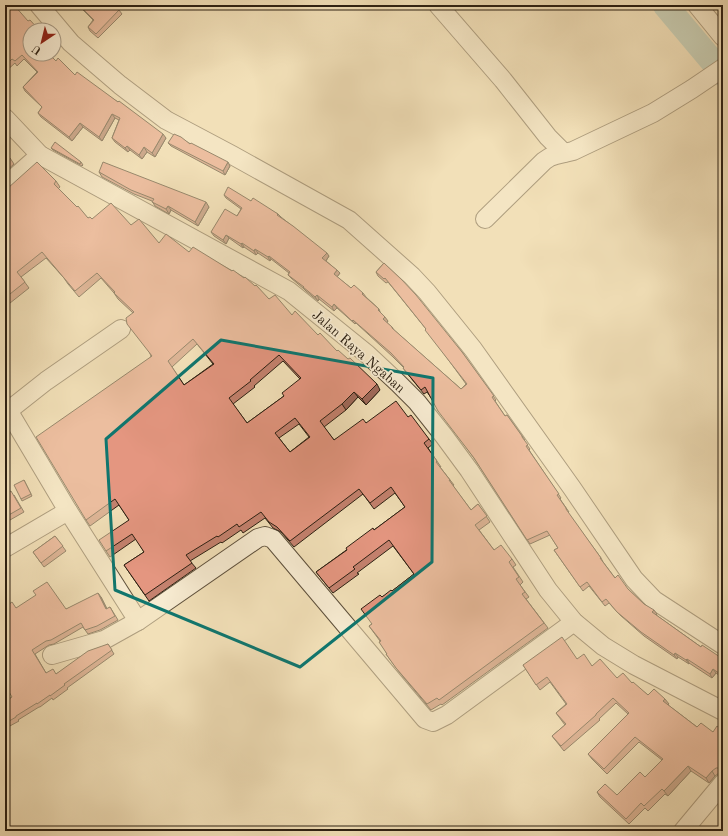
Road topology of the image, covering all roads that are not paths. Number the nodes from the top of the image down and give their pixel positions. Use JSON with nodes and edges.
{"nodes":[{"id":1,"x":39,"y":5,"type":"edge"},
{"id":2,"x":438,"y":5,"type":"edge"},
{"id":3,"x":699,"y":6,"type":"edge"},
{"id":4,"x":723,"y":37,"type":"edge"},
{"id":5,"x":723,"y":68,"type":"edge"},
{"id":6,"x":5,"y":118,"type":"edge"},
{"id":7,"x":564,"y":153,"type":"junction"},
{"id":8,"x":40,"y":155,"type":"junction"},
{"id":9,"x":5,"y":186,"type":"edge"},
{"id":10,"x":485,"y":219,"type":"dead end"},
{"id":11,"x":121,"y":329,"type":"dead end"},
{"id":12,"x":6,"y":408,"type":"edge"},
{"id":13,"x":68,"y":511,"type":"junction"},
{"id":14,"x":5,"y":548,"type":"edge"},
{"id":15,"x":138,"y":621,"type":"junction"},
{"id":16,"x":574,"y":622,"type":"junction"},
{"id":17,"x":723,"y":645,"type":"edge"},
{"id":18,"x":52,"y":655,"type":"dead end"},
{"id":19,"x":723,"y":711,"type":"edge"},
{"id":20,"x":723,"y":783,"type":"edge"},
{"id":21,"x":683,"y":831,"type":"edge"}],
"edges":[{"from":1,"to":17,"type":"street"},
{"from":2,"to":7,"type":"street"},
{"from":3,"to":4,"type":"street"},
{"from":5,"to":7,"type":"street"},
{"from":6,"to":8,"type":"street","name":"Jalan Raya Ngaban"},
{"from":7,"to":10,"type":"street"},
{"from":8,"to":9,"type":"street"},
{"from":8,"to":16,"type":"street","name":"Jalan Raya Ngaban"},
{"from":11,"to":12,"type":"street"},
{"from":12,"to":13,"type":"street"},
{"from":13,"to":14,"type":"street"},
{"from":13,"to":15,"type":"street"},
{"from":15,"to":16,"type":"street"},
{"from":15,"to":18,"type":"street"},
{"from":16,"to":19,"type":"street","name":"Jalan Raya Ngaban"},
{"from":20,"to":21,"type":"street"}]}
